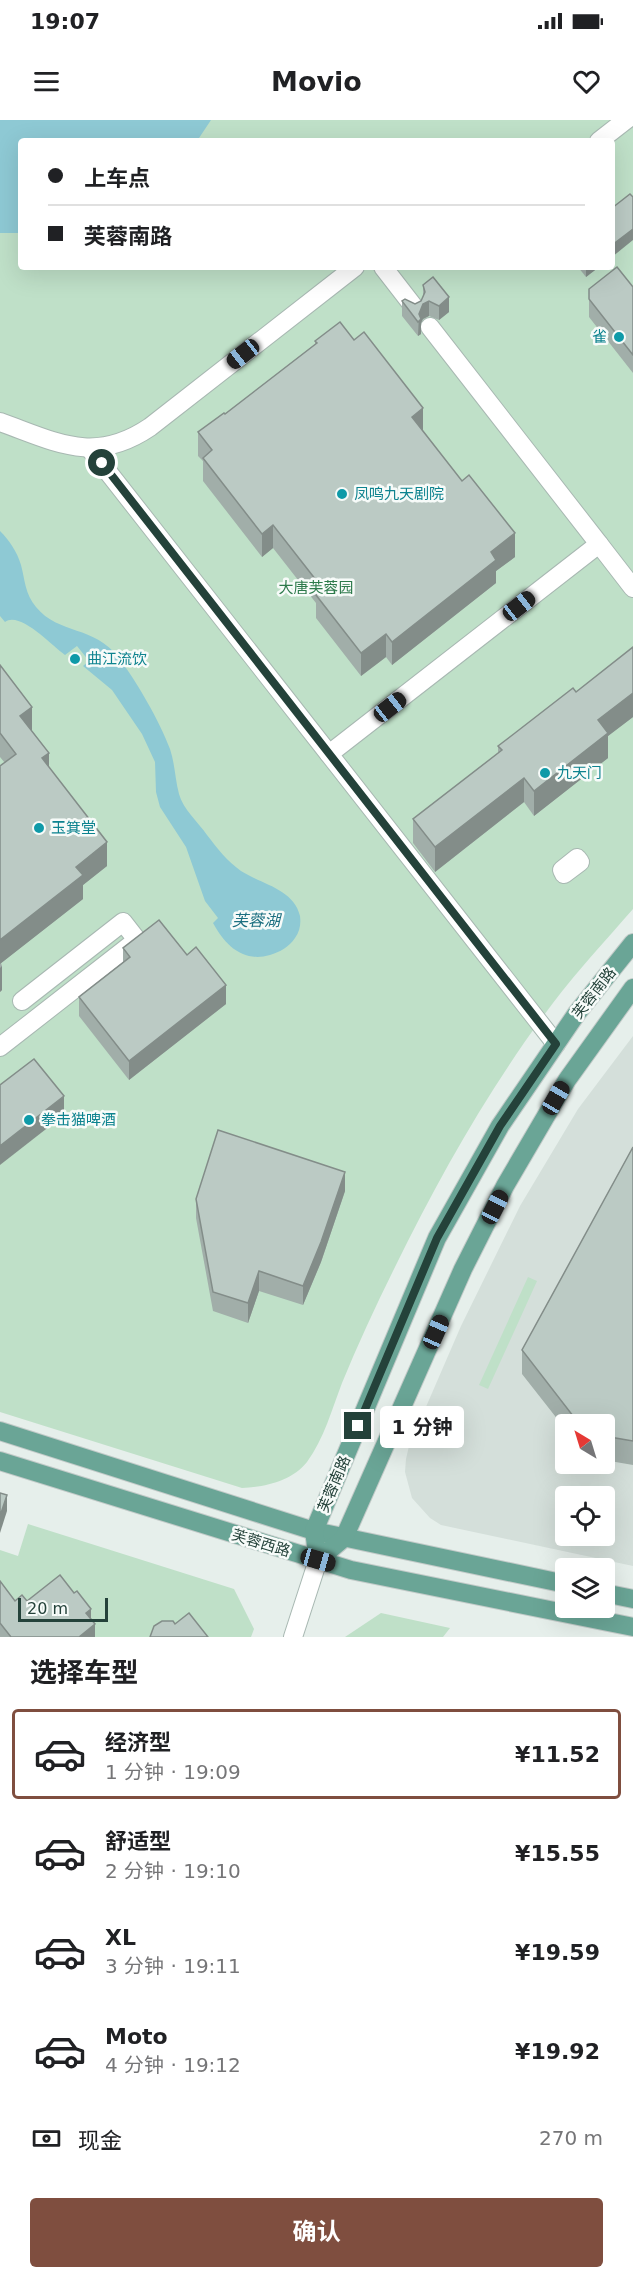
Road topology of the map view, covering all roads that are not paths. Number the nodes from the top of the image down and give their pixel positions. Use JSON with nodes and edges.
{"nodes":[{"id":1,"x":626,"y":120,"type":"edge"},
{"id":2,"x":603,"y":138,"type":"edge"},
{"id":3,"x":352,"y":270,"type":"edge"},
{"id":4,"x":385,"y":270,"type":"edge"},
{"id":5,"x":414,"y":307,"type":"edge"},
{"id":6,"x":430,"y":327,"type":"dead end"},
{"id":7,"x":0,"y":422,"type":"edge"},
{"id":8,"x":90,"y":449,"type":"junction"},
{"id":9,"x":599,"y":544,"type":"junction"},
{"id":10,"x":633,"y":588,"type":"edge"},
{"id":11,"x":329,"y":754,"type":"junction"},
{"id":12,"x":633,"y":943,"type":"edge"},
{"id":13,"x":633,"y":988,"type":"edge"},
{"id":14,"x":22,"y":1000,"type":"dead end"},
{"id":15,"x":556,"y":1044,"type":"junction"},
{"id":16,"x":0,"y":1047,"type":"edge"},
{"id":17,"x":0,"y":1431,"type":"edge"},
{"id":18,"x":0,"y":1461,"type":"edge"},
{"id":19,"x":314,"y":1531,"type":"junction"},
{"id":20,"x":345,"y":1538,"type":"junction"},
{"id":21,"x":318,"y":1560,"type":"junction"},
{"id":22,"x":555,"y":1582,"type":"edge"},
{"id":23,"x":615,"y":1595,"type":"edge"},
{"id":24,"x":633,"y":1599,"type":"edge"},
{"id":25,"x":633,"y":1627,"type":"edge"},
{"id":26,"x":293,"y":1637,"type":"edge"}],
"edges":[{"from":1,"to":2,"type":"street"},
{"from":3,"to":8,"type":"street"},
{"from":4,"to":5,"type":"street"},
{"from":6,"to":9,"type":"street"},
{"from":7,"to":8,"type":"street"},
{"from":8,"to":11,"type":"street"},
{"from":9,"to":10,"type":"street"},
{"from":9,"to":11,"type":"street"},
{"from":11,"to":15,"type":"street"},
{"from":12,"to":15,"type":"main road","name":"芙蓉南路"},
{"from":13,"to":20,"type":"main road","name":"芙蓉南路"},
{"from":14,"to":16,"type":"street"},
{"from":15,"to":19,"type":"main road","name":"芙蓉南路"},
{"from":17,"to":19,"type":"main road","name":"芙蓉西路"},
{"from":18,"to":21,"type":"main road","name":"芙蓉西路"},
{"from":19,"to":20,"type":"main road","name":"芙蓉西路"},
{"from":19,"to":21,"type":"main road","name":"芙蓉南路"},
{"from":20,"to":21,"type":"main road","name":"芙蓉南路"},
{"from":20,"to":22,"type":"main road","name":"芙蓉西路"},
{"from":21,"to":25,"type":"main road","name":"芙蓉西路"},
{"from":21,"to":26,"type":"street","name":"芙蓉南路"},
{"from":23,"to":24,"type":"main road"}]}
